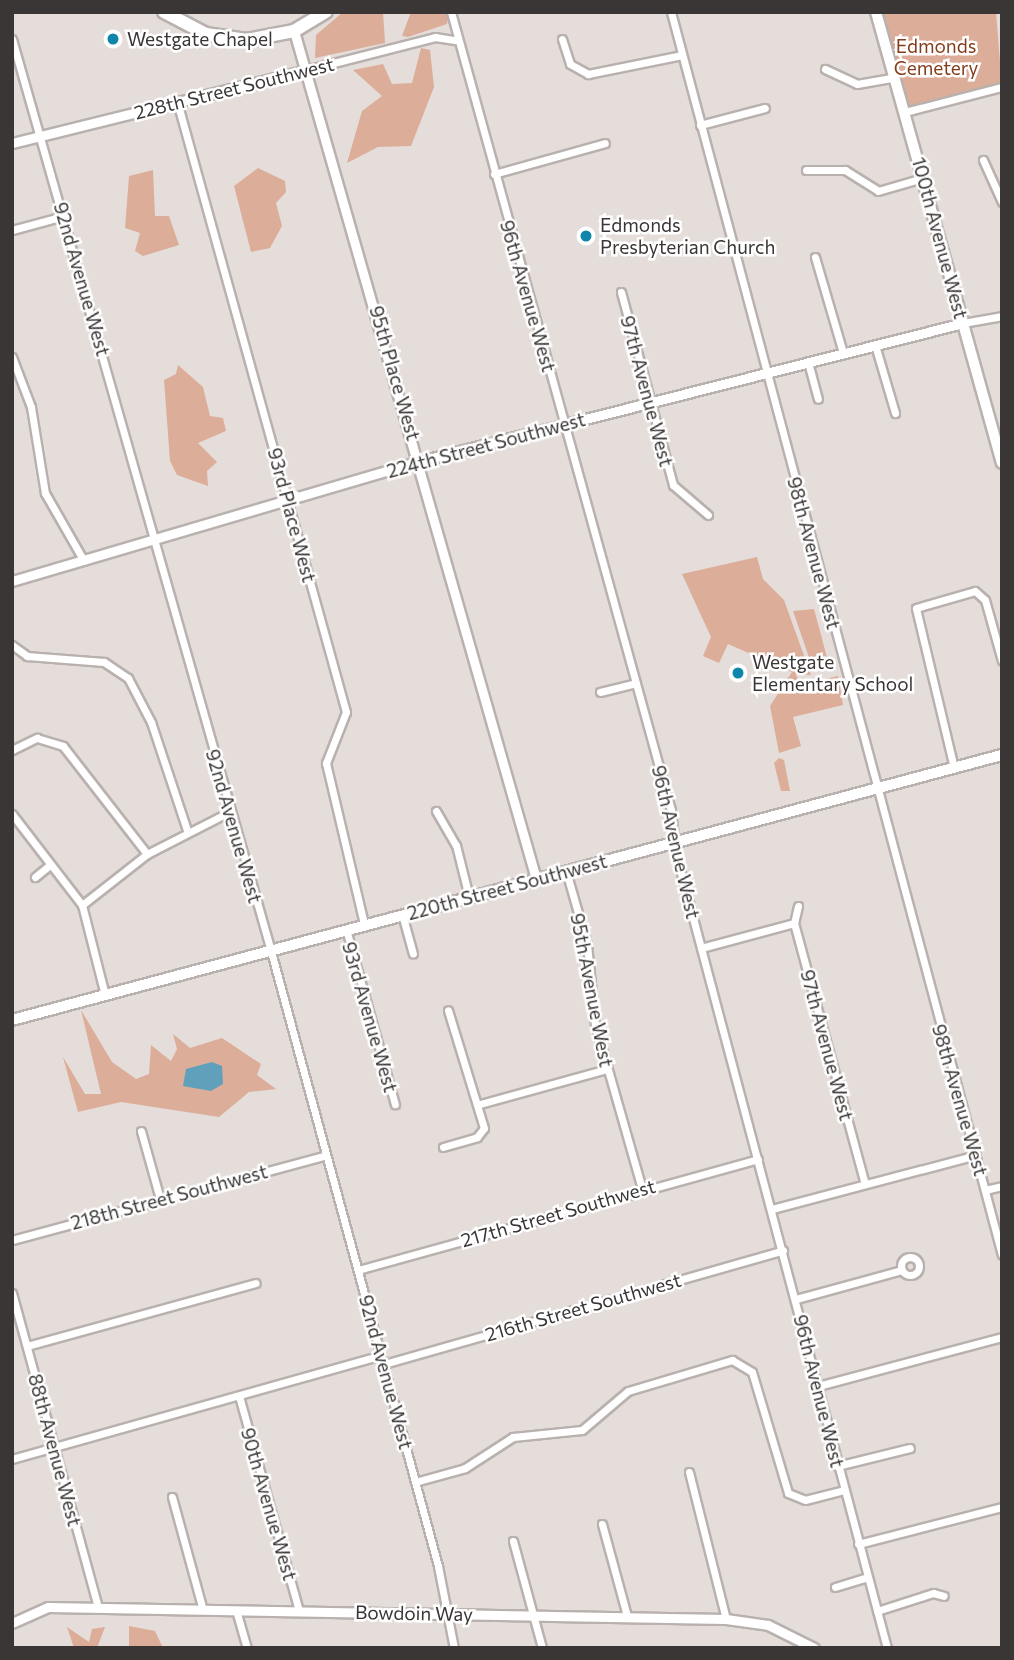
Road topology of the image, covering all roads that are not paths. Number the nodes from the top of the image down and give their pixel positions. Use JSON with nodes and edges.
{"nodes":[{"id":1,"x":164,"y":12,"type":"edge"},
{"id":2,"x":326,"y":12,"type":"edge"},
{"id":3,"x":451,"y":12,"type":"edge"},
{"id":4,"x":671,"y":12,"type":"edge"},
{"id":5,"x":876,"y":12,"type":"edge"},
{"id":6,"x":294,"y":31,"type":"junction"},
{"id":7,"x":12,"y":39,"type":"edge"},
{"id":8,"x":562,"y":39,"type":"dead end"},
{"id":9,"x":455,"y":40,"type":"junction"},
{"id":10,"x":682,"y":55,"type":"junction"},
{"id":11,"x":825,"y":69,"type":"dead end"},
{"id":12,"x":306,"y":70,"type":"junction"},
{"id":13,"x":895,"y":77,"type":"junction"},
{"id":14,"x":1002,"y":87,"type":"edge"},
{"id":15,"x":178,"y":105,"type":"junction"},
{"id":16,"x":765,"y":108,"type":"dead end"},
{"id":17,"x":905,"y":112,"type":"junction"},
{"id":18,"x":700,"y":125,"type":"junction"},
{"id":19,"x":41,"y":136,"type":"junction"},
{"id":20,"x":12,"y":143,"type":"edge"},
{"id":21,"x":605,"y":143,"type":"dead end"},
{"id":22,"x":983,"y":160,"type":"dead end"},
{"id":23,"x":806,"y":170,"type":"dead end"},
{"id":24,"x":494,"y":174,"type":"junction"},
{"id":25,"x":923,"y":178,"type":"junction"},
{"id":26,"x":1002,"y":202,"type":"edge"},
{"id":27,"x":64,"y":216,"type":"junction"},
{"id":28,"x":12,"y":230,"type":"edge"},
{"id":29,"x":815,"y":257,"type":"dead end"},
{"id":30,"x":621,"y":292,"type":"dead end"},
{"id":31,"x":1002,"y":316,"type":"edge"},
{"id":32,"x":963,"y":323,"type":"junction"},
{"id":33,"x":875,"y":345,"type":"junction"},
{"id":34,"x":843,"y":353,"type":"junction"},
{"id":35,"x":12,"y":357,"type":"edge"},
{"id":36,"x":808,"y":362,"type":"junction"},
{"id":37,"x":766,"y":372,"type":"junction"},
{"id":38,"x":818,"y":399,"type":"dead end"},
{"id":39,"x":650,"y":402,"type":"junction"},
{"id":40,"x":894,"y":413,"type":"dead end"},
{"id":41,"x":564,"y":424,"type":"junction"},
{"id":42,"x":420,"y":461,"type":"junction"},
{"id":43,"x":1002,"y":463,"type":"edge"},
{"id":44,"x":288,"y":499,"type":"junction"},
{"id":45,"x":708,"y":515,"type":"dead end"},
{"id":46,"x":155,"y":538,"type":"junction"},
{"id":47,"x":84,"y":561,"type":"junction"},
{"id":48,"x":12,"y":581,"type":"edge"},
{"id":49,"x":12,"y":645,"type":"edge"},
{"id":50,"x":15,"y":655,"type":"edge"},
{"id":51,"x":1002,"y":661,"type":"edge"},
{"id":52,"x":636,"y":683,"type":"junction"},
{"id":53,"x":600,"y":692,"type":"dead end"},
{"id":54,"x":12,"y":750,"type":"edge"},
{"id":55,"x":1002,"y":755,"type":"edge"},
{"id":56,"x":954,"y":768,"type":"junction"},
{"id":57,"x":875,"y":789,"type":"junction"},
{"id":58,"x":436,"y":811,"type":"dead end"},
{"id":59,"x":229,"y":812,"type":"junction"},
{"id":60,"x":12,"y":814,"type":"edge"},
{"id":61,"x":187,"y":830,"type":"junction"},
{"id":62,"x":677,"y":842,"type":"junction"},
{"id":63,"x":147,"y":854,"type":"junction"},
{"id":64,"x":50,"y":865,"type":"junction"},
{"id":65,"x":566,"y":871,"type":"junction"},
{"id":66,"x":35,"y":877,"type":"dead end"},
{"id":67,"x":536,"y":879,"type":"junction"},
{"id":68,"x":469,"y":897,"type":"junction"},
{"id":69,"x":82,"y":905,"type":"junction"},
{"id":70,"x":798,"y":906,"type":"dead end"},
{"id":71,"x":401,"y":914,"type":"junction"},
{"id":72,"x":794,"y":923,"type":"junction"},
{"id":73,"x":364,"y":924,"type":"junction"},
{"id":74,"x":346,"y":929,"type":"junction"},
{"id":75,"x":701,"y":948,"type":"junction"},
{"id":76,"x":270,"y":950,"type":"junction"},
{"id":77,"x":413,"y":954,"type":"dead end"},
{"id":78,"x":105,"y":995,"type":"junction"},
{"id":79,"x":448,"y":1010,"type":"dead end"},
{"id":80,"x":12,"y":1020,"type":"edge"},
{"id":81,"x":607,"y":1069,"type":"junction"},
{"id":82,"x":395,"y":1104,"type":"dead end"},
{"id":83,"x":480,"y":1104,"type":"junction"},
{"id":84,"x":141,"y":1131,"type":"dead end"},
{"id":85,"x":443,"y":1147,"type":"dead end"},
{"id":86,"x":326,"y":1154,"type":"junction"},
{"id":87,"x":976,"y":1155,"type":"junction"},
{"id":88,"x":758,"y":1159,"type":"junction"},
{"id":89,"x":865,"y":1184,"type":"junction"},
{"id":90,"x":1002,"y":1186,"type":"edge"},
{"id":91,"x":642,"y":1189,"type":"junction"},
{"id":92,"x":985,"y":1190,"type":"junction"},
{"id":93,"x":160,"y":1199,"type":"junction"},
{"id":94,"x":772,"y":1209,"type":"junction"},
{"id":95,"x":12,"y":1240,"type":"edge"},
{"id":96,"x":783,"y":1250,"type":"junction"},
{"id":97,"x":1002,"y":1255,"type":"edge"},
{"id":98,"x":358,"y":1270,"type":"junction"},
{"id":99,"x":902,"y":1270,"type":"dead end"},
{"id":100,"x":255,"y":1283,"type":"dead end"},
{"id":101,"x":12,"y":1293,"type":"edge"},
{"id":102,"x":796,"y":1299,"type":"junction"},
{"id":103,"x":1002,"y":1337,"type":"edge"},
{"id":104,"x":27,"y":1346,"type":"junction"},
{"id":105,"x":382,"y":1360,"type":"junction"},
{"id":106,"x":818,"y":1386,"type":"junction"},
{"id":107,"x":239,"y":1396,"type":"junction"},
{"id":108,"x":54,"y":1447,"type":"junction"},
{"id":109,"x":910,"y":1448,"type":"dead end"},
{"id":110,"x":12,"y":1458,"type":"edge"},
{"id":111,"x":837,"y":1466,"type":"junction"},
{"id":112,"x":689,"y":1472,"type":"dead end"},
{"id":113,"x":415,"y":1482,"type":"junction"},
{"id":114,"x":844,"y":1490,"type":"junction"},
{"id":115,"x":172,"y":1497,"type":"dead end"},
{"id":116,"x":1002,"y":1507,"type":"edge"},
{"id":117,"x":602,"y":1524,"type":"dead end"},
{"id":118,"x":513,"y":1541,"type":"dead end"},
{"id":119,"x":858,"y":1544,"type":"junction"},
{"id":120,"x":867,"y":1577,"type":"junction"},
{"id":121,"x":835,"y":1587,"type":"dead end"},
{"id":122,"x":944,"y":1595,"type":"dead end"},
{"id":123,"x":98,"y":1608,"type":"junction"},
{"id":124,"x":203,"y":1610,"type":"junction"},
{"id":125,"x":236,"y":1610,"type":"junction"},
{"id":126,"x":299,"y":1611,"type":"junction"},
{"id":127,"x":877,"y":1611,"type":"junction"},
{"id":128,"x":447,"y":1614,"type":"junction"},
{"id":129,"x":532,"y":1615,"type":"junction"},
{"id":130,"x":627,"y":1616,"type":"junction"},
{"id":131,"x":726,"y":1619,"type":"junction"},
{"id":132,"x":12,"y":1623,"type":"edge"},
{"id":133,"x":247,"y":1648,"type":"edge"},
{"id":134,"x":454,"y":1648,"type":"edge"},
{"id":135,"x":542,"y":1648,"type":"edge"},
{"id":136,"x":814,"y":1648,"type":"edge"},
{"id":137,"x":887,"y":1648,"type":"edge"}],
"edges":[{"from":1,"to":6,"type":"main road"},
{"from":2,"to":6,"type":"main road"},
{"from":3,"to":9,"type":"street","name":"96th Avenue West"},
{"from":4,"to":10,"type":"street","name":"98th Avenue West"},
{"from":5,"to":13,"type":"main road","name":"100th Avenue West"},
{"from":6,"to":12,"type":"street","name":"95th Place West"},
{"from":7,"to":19,"type":"street","name":"92nd Avenue West"},
{"from":8,"to":10,"type":"street"},
{"from":9,"to":12,"type":"street","name":"228th Street Southwest"},
{"from":9,"to":24,"type":"street","name":"96th Avenue West"},
{"from":10,"to":18,"type":"street","name":"98th Avenue West"},
{"from":11,"to":13,"type":"street"},
{"from":12,"to":15,"type":"street","name":"228th Street Southwest"},
{"from":12,"to":42,"type":"street","name":"95th Place West"},
{"from":13,"to":17,"type":"main road","name":"100th Avenue West"},
{"from":14,"to":17,"type":"street"},
{"from":15,"to":19,"type":"street","name":"228th Street Southwest"},
{"from":15,"to":44,"type":"street","name":"93rd Place West"},
{"from":16,"to":18,"type":"street"},
{"from":17,"to":25,"type":"main road","name":"100th Avenue West"},
{"from":18,"to":37,"type":"street","name":"98th Avenue West"},
{"from":19,"to":20,"type":"street","name":"228th Street Southwest"},
{"from":19,"to":27,"type":"street","name":"92nd Avenue West"},
{"from":21,"to":24,"type":"street"},
{"from":22,"to":26,"type":"street"},
{"from":23,"to":25,"type":"street"},
{"from":24,"to":41,"type":"street","name":"96th Avenue West"},
{"from":25,"to":32,"type":"main road","name":"100th Avenue West"},
{"from":27,"to":28,"type":"street"},
{"from":27,"to":46,"type":"street","name":"92nd Avenue West"},
{"from":29,"to":34,"type":"street"},
{"from":30,"to":39,"type":"street","name":"97th Avenue West"},
{"from":31,"to":32,"type":"street"},
{"from":32,"to":33,"type":"street","name":"224th Street Southwest"},
{"from":32,"to":43,"type":"main road","name":"100th Avenue West"},
{"from":33,"to":34,"type":"street","name":"224th Street Southwest"},
{"from":33,"to":40,"type":"street"},
{"from":34,"to":36,"type":"street","name":"224th Street Southwest"},
{"from":35,"to":47,"type":"street"},
{"from":36,"to":37,"type":"street","name":"224th Street Southwest"},
{"from":36,"to":38,"type":"street"},
{"from":37,"to":39,"type":"street","name":"224th Street Southwest"},
{"from":37,"to":57,"type":"street","name":"98th Avenue West"},
{"from":39,"to":41,"type":"street","name":"224th Street Southwest"},
{"from":39,"to":45,"type":"street","name":"97th Avenue West"},
{"from":41,"to":42,"type":"street","name":"224th Street Southwest"},
{"from":41,"to":52,"type":"street","name":"96th Avenue West"},
{"from":42,"to":44,"type":"street","name":"224th Street Southwest"},
{"from":42,"to":67,"type":"street","name":"95th Place West"},
{"from":44,"to":46,"type":"street","name":"224th Street Southwest"},
{"from":44,"to":73,"type":"street","name":"93rd Place West"},
{"from":46,"to":47,"type":"street","name":"224th Street Southwest"},
{"from":46,"to":59,"type":"street","name":"92nd Avenue West"},
{"from":47,"to":48,"type":"street","name":"224th Street Southwest"},
{"from":49,"to":50,"type":"street"},
{"from":50,"to":61,"type":"street"},
{"from":51,"to":56,"type":"street"},
{"from":52,"to":53,"type":"street"},
{"from":52,"to":62,"type":"street","name":"96th Avenue West"},
{"from":54,"to":63,"type":"street"},
{"from":55,"to":56,"type":"main road","name":"220th Street Southwest"},
{"from":56,"to":57,"type":"main road","name":"220th Street Southwest"},
{"from":57,"to":62,"type":"main road","name":"220th Street Southwest"},
{"from":57,"to":87,"type":"street","name":"98th Avenue West"},
{"from":58,"to":68,"type":"street"},
{"from":59,"to":61,"type":"street"},
{"from":59,"to":76,"type":"street","name":"92nd Avenue West"},
{"from":60,"to":64,"type":"street"},
{"from":61,"to":63,"type":"street"},
{"from":62,"to":65,"type":"main road","name":"220th Street Southwest"},
{"from":62,"to":75,"type":"street","name":"96th Avenue West"},
{"from":63,"to":69,"type":"street"},
{"from":64,"to":66,"type":"street"},
{"from":64,"to":69,"type":"street"},
{"from":65,"to":67,"type":"main road","name":"220th Street Southwest"},
{"from":65,"to":81,"type":"street","name":"95th Avenue West"},
{"from":67,"to":68,"type":"main road","name":"220th Street Southwest"},
{"from":68,"to":71,"type":"main road","name":"220th Street Southwest"},
{"from":69,"to":78,"type":"street"},
{"from":70,"to":72,"type":"street","name":"97th Avenue West"},
{"from":71,"to":73,"type":"main road","name":"220th Street Southwest"},
{"from":71,"to":77,"type":"street"},
{"from":72,"to":75,"type":"street"},
{"from":72,"to":89,"type":"street","name":"97th Avenue West"},
{"from":73,"to":74,"type":"main road","name":"220th Street Southwest"},
{"from":74,"to":76,"type":"main road","name":"220th Street Southwest"},
{"from":74,"to":82,"type":"street","name":"93rd Avenue West"},
{"from":75,"to":88,"type":"street","name":"96th Avenue West"},
{"from":76,"to":78,"type":"main road","name":"220th Street Southwest"},
{"from":76,"to":86,"type":"street","name":"92nd Avenue West"},
{"from":78,"to":80,"type":"main road","name":"220th Street Southwest"},
{"from":79,"to":83,"type":"street"},
{"from":81,"to":83,"type":"street"},
{"from":81,"to":91,"type":"street","name":"95th Avenue West"},
{"from":83,"to":85,"type":"street"},
{"from":84,"to":93,"type":"street"},
{"from":86,"to":93,"type":"street","name":"218th Street Southwest"},
{"from":86,"to":98,"type":"street","name":"92nd Avenue West"},
{"from":87,"to":89,"type":"street"},
{"from":87,"to":92,"type":"street","name":"98th Avenue West"},
{"from":88,"to":91,"type":"street","name":"217th Street Southwest"},
{"from":88,"to":94,"type":"street","name":"96th Avenue West"},
{"from":89,"to":94,"type":"street"},
{"from":90,"to":92,"type":"street"},
{"from":91,"to":98,"type":"street","name":"217th Street Southwest"},
{"from":92,"to":97,"type":"street","name":"98th Avenue West"},
{"from":93,"to":95,"type":"street","name":"218th Street Southwest"},
{"from":94,"to":96,"type":"street","name":"96th Avenue West"},
{"from":96,"to":102,"type":"street","name":"96th Avenue West"},
{"from":96,"to":105,"type":"street","name":"216th Street Southwest"},
{"from":98,"to":105,"type":"street","name":"92nd Avenue West"},
{"from":99,"to":102,"type":"street"},
{"from":100,"to":104,"type":"street"},
{"from":101,"to":104,"type":"street","name":"88th Avenue West"},
{"from":102,"to":106,"type":"street","name":"96th Avenue West"},
{"from":103,"to":106,"type":"street"},
{"from":104,"to":108,"type":"street","name":"88th Avenue West"},
{"from":105,"to":107,"type":"street","name":"216th Street Southwest"},
{"from":105,"to":113,"type":"street","name":"92nd Avenue West"},
{"from":106,"to":111,"type":"street","name":"96th Avenue West"},
{"from":107,"to":108,"type":"street","name":"216th Street Southwest"},
{"from":107,"to":126,"type":"street","name":"90th Avenue West"},
{"from":108,"to":110,"type":"street","name":"216th Street Southwest"},
{"from":108,"to":123,"type":"street","name":"88th Avenue West"},
{"from":109,"to":111,"type":"street"},
{"from":111,"to":114,"type":"street","name":"96th Avenue West"},
{"from":112,"to":131,"type":"street"},
{"from":113,"to":114,"type":"street"},
{"from":113,"to":128,"type":"street","name":"92nd Avenue West"},
{"from":114,"to":119,"type":"street","name":"96th Avenue West"},
{"from":115,"to":124,"type":"street"},
{"from":116,"to":119,"type":"street"},
{"from":117,"to":130,"type":"street"},
{"from":118,"to":129,"type":"street"},
{"from":119,"to":120,"type":"street","name":"96th Avenue West"},
{"from":120,"to":121,"type":"street"},
{"from":120,"to":127,"type":"street","name":"96th Avenue West"},
{"from":122,"to":127,"type":"street"},
{"from":123,"to":124,"type":"street","name":"Bowdoin Way"},
{"from":123,"to":132,"type":"street","name":"Bowdoin Way"},
{"from":124,"to":125,"type":"street","name":"Bowdoin Way"},
{"from":125,"to":126,"type":"street","name":"Bowdoin Way"},
{"from":125,"to":133,"type":"street"},
{"from":126,"to":128,"type":"street","name":"Bowdoin Way"},
{"from":127,"to":137,"type":"street","name":"96th Avenue West"},
{"from":128,"to":129,"type":"street","name":"Bowdoin Way"},
{"from":128,"to":134,"type":"street","name":"92nd Avenue West"},
{"from":129,"to":130,"type":"street","name":"Bowdoin Way"},
{"from":129,"to":135,"type":"street"},
{"from":130,"to":131,"type":"street","name":"Bowdoin Way"},
{"from":131,"to":136,"type":"street","name":"Bowdoin Way"}]}
